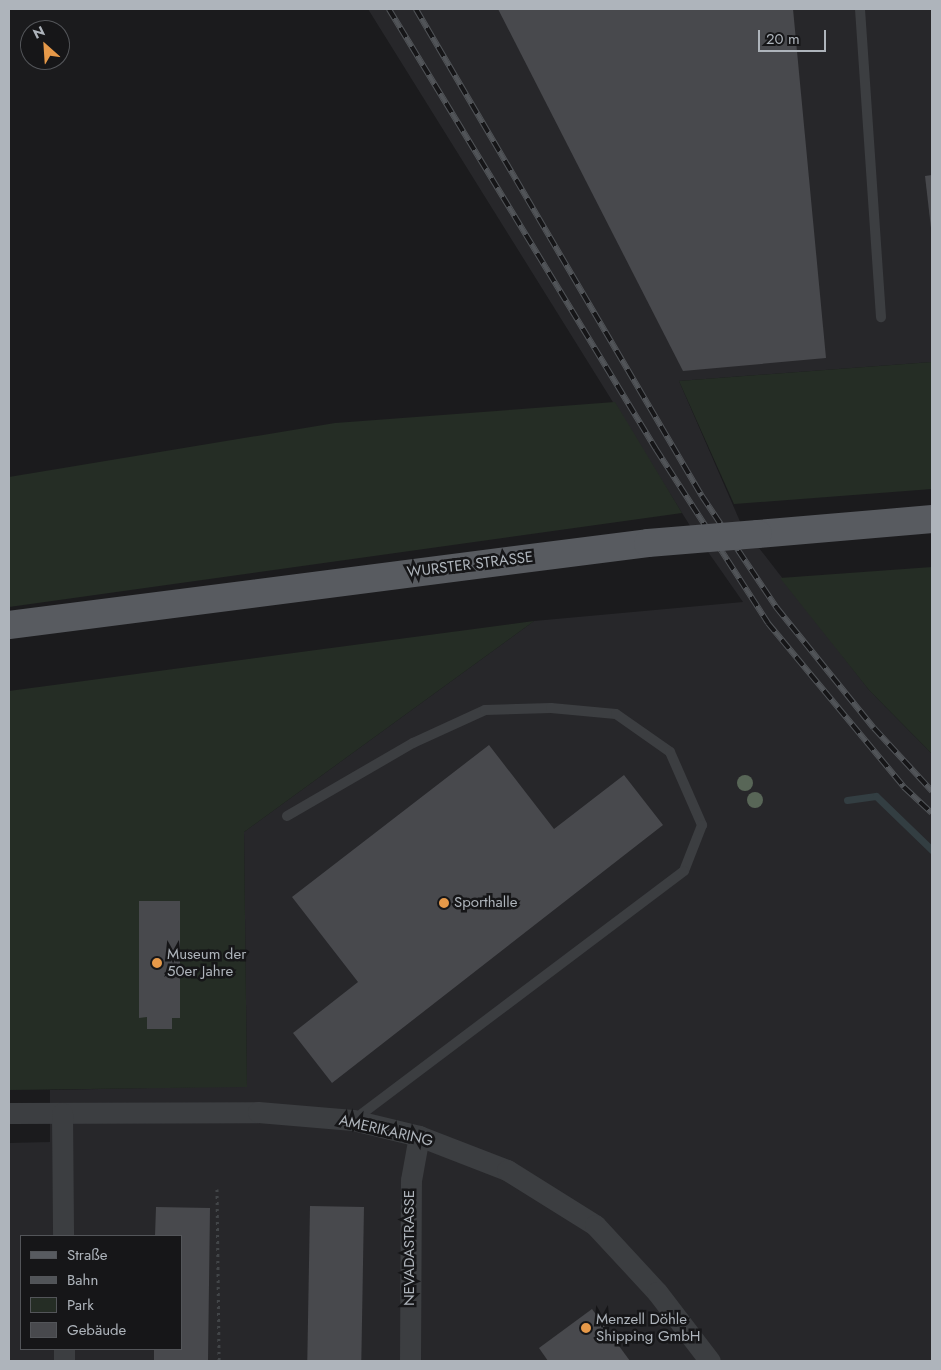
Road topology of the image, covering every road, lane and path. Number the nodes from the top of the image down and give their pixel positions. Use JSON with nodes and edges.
{"nodes":[{"id":1,"x":860,"y":9,"type":"edge"},
{"id":2,"x":881,"y":317,"type":"dead end"},
{"id":3,"x":932,"y":519,"type":"edge"},
{"id":4,"x":9,"y":625,"type":"edge"},
{"id":5,"x":287,"y":816,"type":"dead end"},
{"id":6,"x":9,"y":1113,"type":"edge"},
{"id":7,"x":62,"y":1113,"type":"junction"},
{"id":8,"x":353,"y":1120,"type":"junction"},
{"id":9,"x":419,"y":1136,"type":"junction"},
{"id":10,"x":217,"y":1190,"type":"dead end"},
{"id":11,"x":63,"y":1235,"type":"edge"},
{"id":12,"x":219,"y":1361,"type":"edge"},
{"id":13,"x":410,"y":1361,"type":"edge"},
{"id":14,"x":710,"y":1361,"type":"edge"}],
"edges":[{"from":1,"to":2,"type":"lane"},
{"from":3,"to":4,"type":"main road","name":"WURSTER STRASSE","bridge":true},
{"from":5,"to":8,"type":"lane"},
{"from":6,"to":7,"type":"street","name":"AMERIKARING"},
{"from":7,"to":8,"type":"street","name":"AMERIKARING"},
{"from":7,"to":11,"type":"street"},
{"from":8,"to":9,"type":"street","name":"AMERIKARING"},
{"from":9,"to":13,"type":"street","name":"NEVADASTRASSE"},
{"from":9,"to":14,"type":"street","name":"AMERIKARING"},
{"from":10,"to":12,"type":"path"}]}
